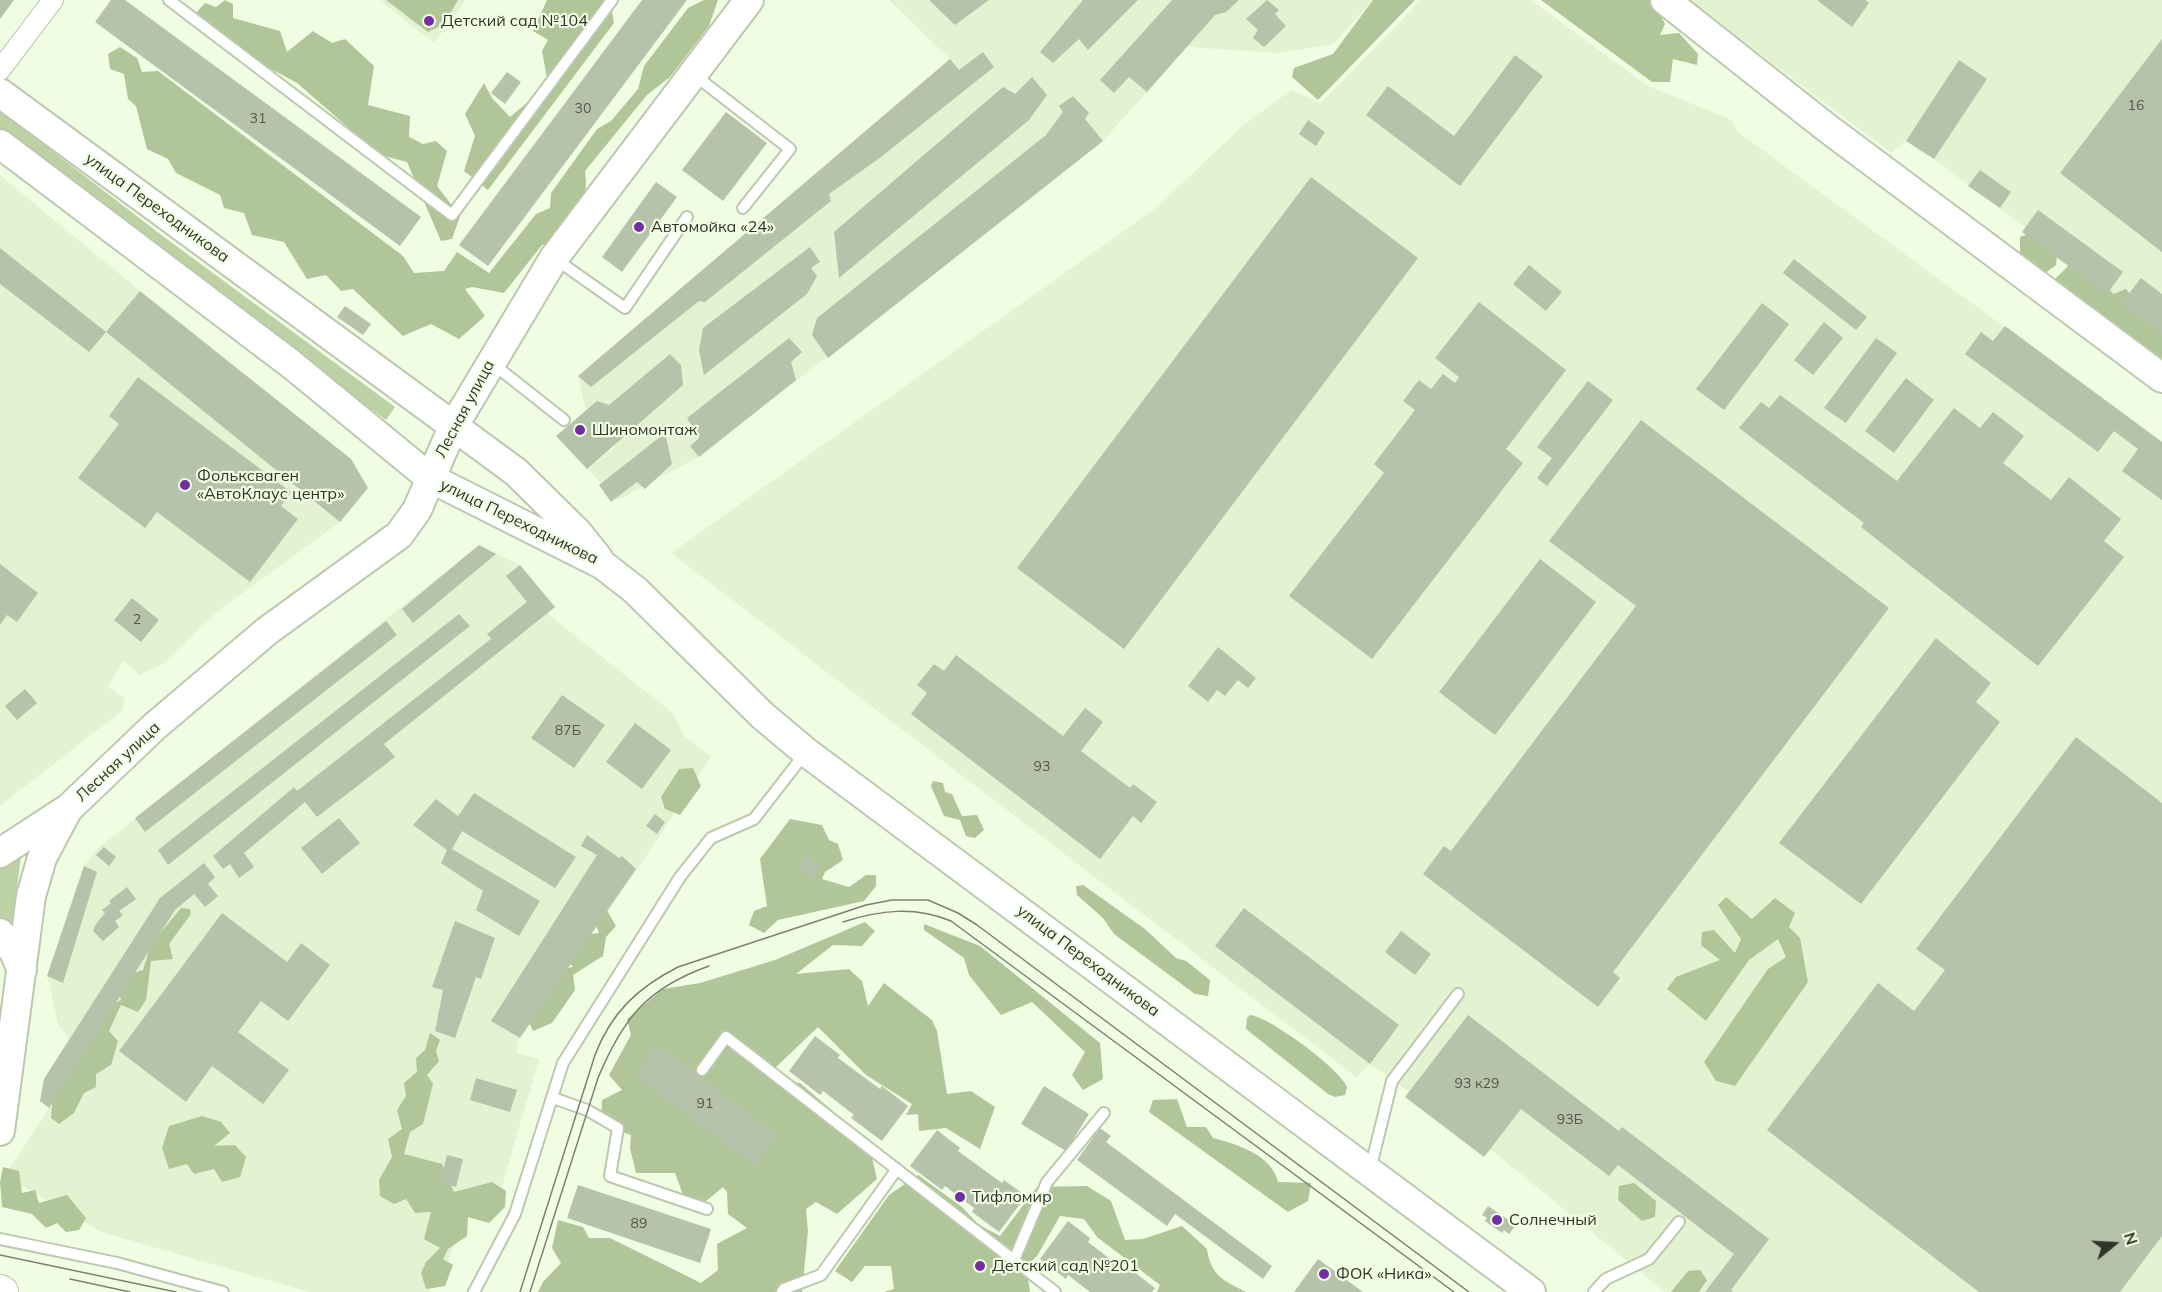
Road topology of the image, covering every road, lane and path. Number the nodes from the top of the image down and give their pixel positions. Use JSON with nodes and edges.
{"nodes":[{"id":1,"x":169,"y":0,"type":"edge"},
{"id":2,"x":612,"y":0,"type":"edge"},
{"id":3,"x":749,"y":0,"type":"edge"},
{"id":4,"x":1665,"y":0,"type":"edge"},
{"id":5,"x":48,"y":2,"type":"edge"},
{"id":6,"x":0,"y":70,"type":"edge"},
{"id":7,"x":693,"y":74,"type":"junction"},
{"id":8,"x":0,"y":93,"type":"edge"},
{"id":9,"x":0,"y":144,"type":"edge"},
{"id":10,"x":743,"y":208,"type":"dead end"},
{"id":11,"x":687,"y":217,"type":"dead end"},
{"id":12,"x":554,"y":258,"type":"junction"},
{"id":13,"x":490,"y":362,"type":"junction"},
{"id":14,"x":2162,"y":378,"type":"edge"},
{"id":15,"x":564,"y":420,"type":"dead end"},
{"id":16,"x":453,"y":427,"type":"junction"},
{"id":17,"x":430,"y":478,"type":"junction"},
{"id":18,"x":603,"y":565,"type":"junction"},
{"id":19,"x":806,"y":752,"type":"junction"},
{"id":20,"x":69,"y":808,"type":"junction"},
{"id":21,"x":0,"y":853,"type":"edge"},
{"id":22,"x":0,"y":933,"type":"edge"},
{"id":23,"x":22,"y":970,"type":"junction"},
{"id":24,"x":1458,"y":994,"type":"dead end"},
{"id":25,"x":702,"y":1070,"type":"dead end"},
{"id":26,"x":554,"y":1098,"type":"junction"},
{"id":27,"x":1104,"y":1113,"type":"dead end"},
{"id":28,"x":0,"y":1131,"type":"edge"},
{"id":29,"x":897,"y":1169,"type":"junction"},
{"id":30,"x":1370,"y":1170,"type":"junction"},
{"id":31,"x":707,"y":1209,"type":"dead end"},
{"id":32,"x":1679,"y":1222,"type":"dead end"},
{"id":33,"x":0,"y":1239,"type":"edge"},
{"id":34,"x":1014,"y":1260,"type":"junction"},
{"id":35,"x":223,"y":1292,"type":"edge"},
{"id":36,"x":474,"y":1292,"type":"edge"},
{"id":37,"x":782,"y":1292,"type":"edge"},
{"id":38,"x":1055,"y":1292,"type":"edge"},
{"id":39,"x":1531,"y":1292,"type":"edge"},
{"id":40,"x":1594,"y":1292,"type":"edge"}],
"edges":[{"from":1,"to":2,"type":"lane"},
{"from":3,"to":7,"type":"main road","name":"Лесная улица"},
{"from":4,"to":14,"type":"main road"},
{"from":5,"to":6,"type":"street"},
{"from":7,"to":10,"type":"lane"},
{"from":7,"to":12,"type":"main road","name":"Лесная улица"},
{"from":8,"to":16,"type":"main road","name":"улица Переходникова"},
{"from":9,"to":17,"type":"main road","name":"улица Переходникова"},
{"from":11,"to":12,"type":"lane"},
{"from":12,"to":13,"type":"main road","name":"Лесная улица"},
{"from":13,"to":15,"type":"lane"},
{"from":13,"to":16,"type":"main road","name":"Лесная улица"},
{"from":16,"to":17,"type":"main road","name":"Лесная улица"},
{"from":16,"to":18,"type":"main road","name":"улица Переходникова"},
{"from":17,"to":18,"type":"main road","name":"улица Переходникова"},
{"from":17,"to":20,"type":"main road","name":"Лесная улица"},
{"from":18,"to":19,"type":"main road","name":"улица Переходникова"},
{"from":19,"to":26,"type":"lane"},
{"from":19,"to":30,"type":"main road","name":"улица Переходникова"},
{"from":20,"to":21,"type":"main road"},
{"from":20,"to":23,"type":"main road"},
{"from":22,"to":23,"type":"main road"},
{"from":23,"to":28,"type":"main road"},
{"from":24,"to":30,"type":"lane"},
{"from":25,"to":29,"type":"lane"},
{"from":26,"to":31,"type":"lane"},
{"from":26,"to":36,"type":"lane"},
{"from":27,"to":34,"type":"lane"},
{"from":29,"to":34,"type":"lane"},
{"from":29,"to":37,"type":"lane"},
{"from":30,"to":39,"type":"main road","name":"улица Переходникова"},
{"from":32,"to":40,"type":"lane"},
{"from":33,"to":35,"type":"lane"},
{"from":34,"to":38,"type":"lane"}]}
